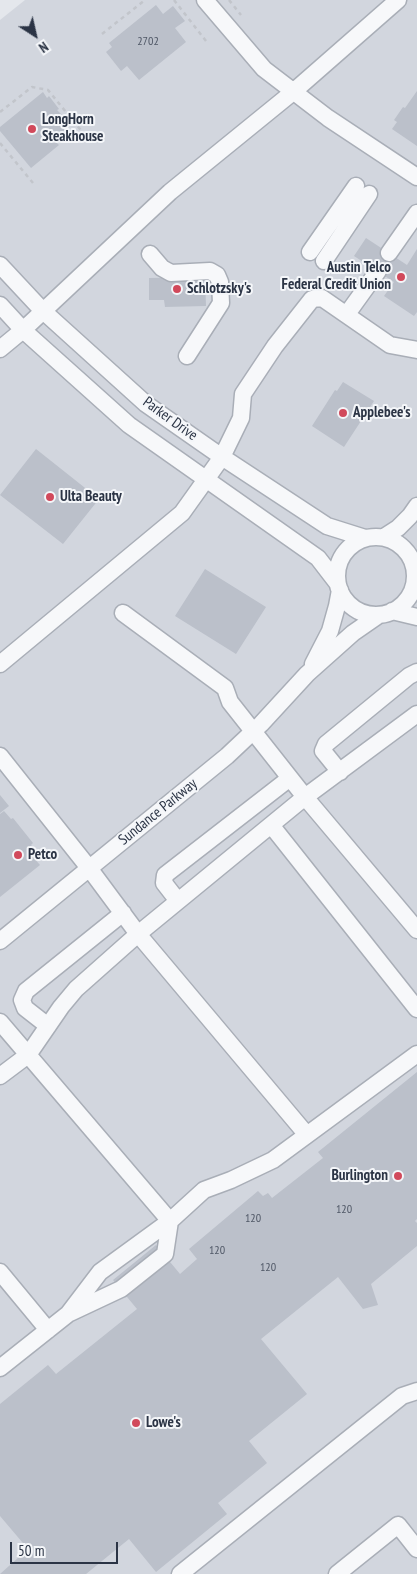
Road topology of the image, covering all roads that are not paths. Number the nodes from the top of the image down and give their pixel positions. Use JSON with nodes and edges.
{"nodes":[{"id":1,"x":205,"y":0,"type":"edge"},
{"id":2,"x":398,"y":0,"type":"edge"},
{"id":3,"x":293,"y":92,"type":"junction"},
{"id":4,"x":417,"y":177,"type":"edge"},
{"id":5,"x":417,"y":213,"type":"edge"},
{"id":6,"x":310,"y":252,"type":"dead end"},
{"id":7,"x":389,"y":253,"type":"dead end"},
{"id":8,"x":150,"y":254,"type":"dead end"},
{"id":9,"x":324,"y":261,"type":"dead end"},
{"id":10,"x":0,"y":265,"type":"edge"},
{"id":11,"x":378,"y":271,"type":"dead end"},
{"id":12,"x":0,"y":305,"type":"edge"},
{"id":13,"x":42,"y":310,"type":"junction"},
{"id":14,"x":347,"y":314,"type":"junction"},
{"id":15,"x":23,"y":330,"type":"junction"},
{"id":16,"x":0,"y":349,"type":"edge"},
{"id":17,"x":417,"y":350,"type":"edge"},
{"id":18,"x":187,"y":356,"type":"dead end"},
{"id":19,"x":222,"y":457,"type":"junction"},
{"id":20,"x":206,"y":479,"type":"junction"},
{"id":21,"x":417,"y":506,"type":"edge"},
{"id":22,"x":384,"y":537,"type":"junction"},
{"id":23,"x":365,"y":538,"type":"junction"},
{"id":24,"x":416,"y":570,"type":"edge"},
{"id":25,"x":339,"y":587,"type":"junction"},
{"id":26,"x":124,"y":612,"type":"dead end"},
{"id":27,"x":385,"y":613,"type":"junction"},
{"id":28,"x":417,"y":617,"type":"edge"},
{"id":29,"x":0,"y":664,"type":"edge"},
{"id":30,"x":417,"y":672,"type":"edge"},
{"id":31,"x":307,"y":674,"type":"junction"},
{"id":32,"x":417,"y":714,"type":"edge"},
{"id":33,"x":253,"y":731,"type":"junction"},
{"id":34,"x":0,"y":756,"type":"edge"},
{"id":35,"x":340,"y":772,"type":"junction"},
{"id":36,"x":290,"y":778,"type":"junction"},
{"id":37,"x":305,"y":797,"type":"junction"},
{"id":38,"x":271,"y":825,"type":"junction"},
{"id":39,"x":89,"y":868,"type":"junction"},
{"id":40,"x":178,"y":901,"type":"junction"},
{"id":41,"x":123,"y":914,"type":"junction"},
{"id":42,"x":417,"y":930,"type":"edge"},
{"id":43,"x":138,"y":934,"type":"junction"},
{"id":44,"x":0,"y":941,"type":"edge"},
{"id":45,"x":417,"y":1009,"type":"edge"},
{"id":46,"x":0,"y":1022,"type":"edge"},
{"id":47,"x":48,"y":1026,"type":"junction"},
{"id":48,"x":417,"y":1054,"type":"edge"},
{"id":49,"x":28,"y":1055,"type":"junction"},
{"id":50,"x":0,"y":1076,"type":"edge"},
{"id":51,"x":307,"y":1135,"type":"junction"},
{"id":52,"x":170,"y":1221,"type":"junction"},
{"id":53,"x":0,"y":1272,"type":"edge"},
{"id":54,"x":68,"y":1314,"type":"junction"},
{"id":55,"x":48,"y":1330,"type":"junction"},
{"id":56,"x":0,"y":1368,"type":"edge"},
{"id":57,"x":417,"y":1391,"type":"edge"},
{"id":58,"x":417,"y":1548,"type":"edge"},
{"id":59,"x":180,"y":1574,"type":"edge"},
{"id":60,"x":337,"y":1574,"type":"edge"}],
"edges":[{"from":1,"to":3,"type":"street"},
{"from":2,"to":3,"type":"street"},
{"from":3,"to":4,"type":"street"},
{"from":3,"to":13,"type":"street"},
{"from":5,"to":7,"type":"street"},
{"from":6,"to":9,"type":"street"},
{"from":8,"to":18,"type":"street"},
{"from":10,"to":13,"type":"street","name":"Parker Drive"},
{"from":11,"to":14,"type":"street"},
{"from":12,"to":15,"type":"street","name":"Parker Drive"},
{"from":13,"to":15,"type":"street"},
{"from":13,"to":19,"type":"street","name":"Parker Drive"},
{"from":14,"to":17,"type":"street"},
{"from":14,"to":19,"type":"street"},
{"from":15,"to":16,"type":"street"},
{"from":15,"to":20,"type":"street","name":"Parker Drive"},
{"from":19,"to":20,"type":"street"},
{"from":19,"to":23,"type":"street","name":"Parker Drive"},
{"from":20,"to":25,"type":"street","name":"Parker Drive"},
{"from":20,"to":29,"type":"street"},
{"from":21,"to":22,"type":"street"},
{"from":22,"to":23,"type":"street"},
{"from":22,"to":24,"type":"street"},
{"from":23,"to":25,"type":"street"},
{"from":24,"to":27,"type":"street"},
{"from":25,"to":27,"type":"street"},
{"from":25,"to":31,"type":"street","name":"Sundance Parkway"},
{"from":26,"to":33,"type":"street"},
{"from":27,"to":28,"type":"street"},
{"from":27,"to":31,"type":"street","name":"Sundance Parkway"},
{"from":30,"to":35,"type":"street"},
{"from":31,"to":33,"type":"street","name":"Sundance Parkway"},
{"from":32,"to":35,"type":"street"},
{"from":33,"to":36,"type":"street"},
{"from":33,"to":39,"type":"street","name":"Sundance Parkway"},
{"from":34,"to":39,"type":"street"},
{"from":35,"to":37,"type":"street"},
{"from":36,"to":37,"type":"street"},
{"from":36,"to":40,"type":"street"},
{"from":37,"to":38,"type":"street"},
{"from":37,"to":42,"type":"street"},
{"from":38,"to":40,"type":"street"},
{"from":38,"to":45,"type":"street"},
{"from":39,"to":41,"type":"street"},
{"from":39,"to":44,"type":"street","name":"Sundance Parkway"},
{"from":40,"to":43,"type":"street"},
{"from":41,"to":43,"type":"street"},
{"from":41,"to":47,"type":"street"},
{"from":43,"to":47,"type":"street"},
{"from":43,"to":51,"type":"street"},
{"from":46,"to":49,"type":"street"},
{"from":47,"to":49,"type":"street"},
{"from":48,"to":51,"type":"street"},
{"from":49,"to":50,"type":"street"},
{"from":49,"to":52,"type":"street"},
{"from":51,"to":52,"type":"street"},
{"from":52,"to":54,"type":"street"},
{"from":52,"to":54,"type":"street"},
{"from":53,"to":55,"type":"street"},
{"from":54,"to":55,"type":"street"},
{"from":55,"to":56,"type":"street"},
{"from":57,"to":59,"type":"street"},
{"from":58,"to":60,"type":"street"}]}
